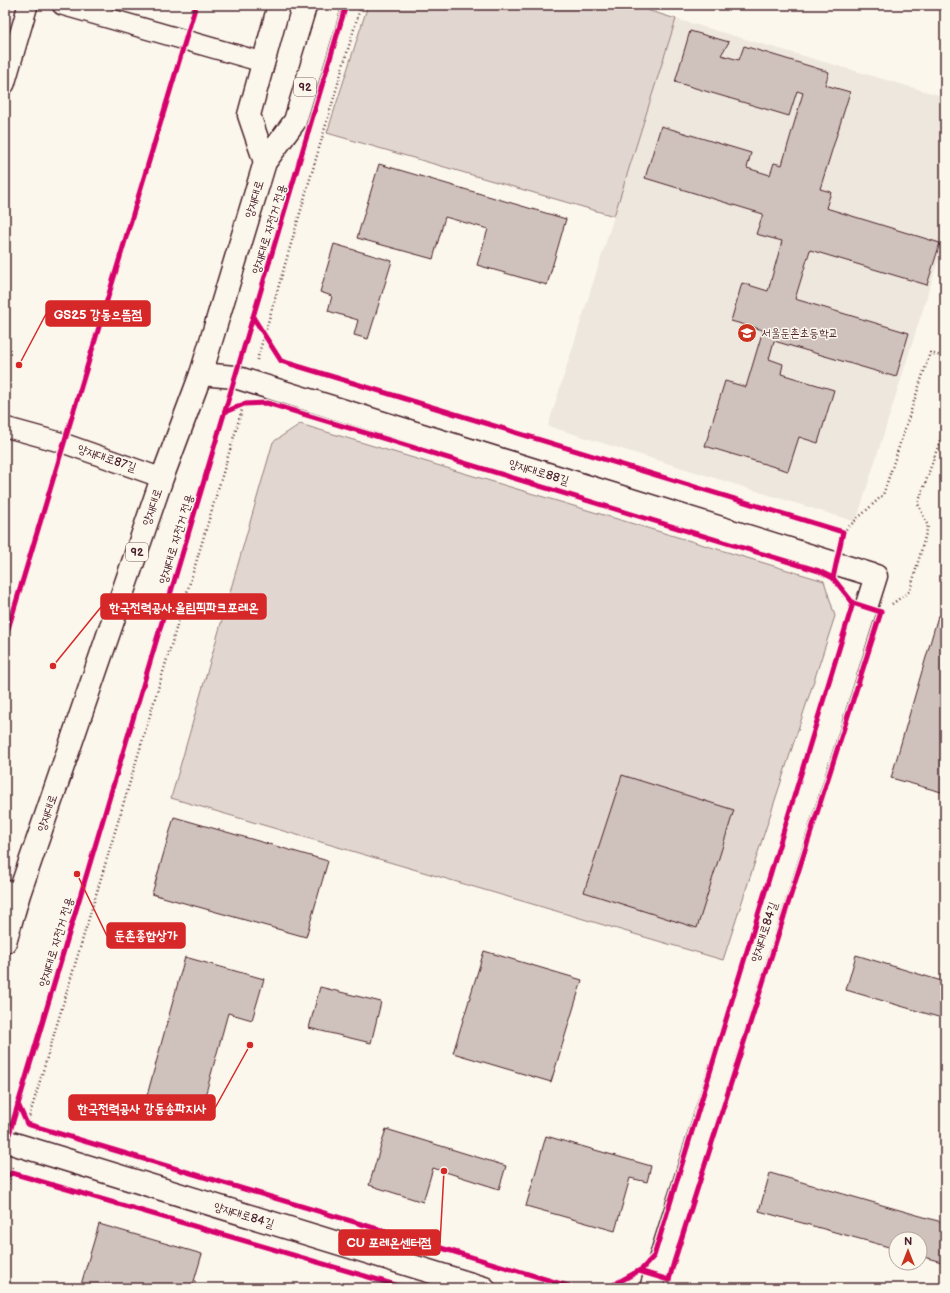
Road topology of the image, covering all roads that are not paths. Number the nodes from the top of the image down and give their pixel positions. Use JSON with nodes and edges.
{"nodes":[{"id":1,"x":28,"y":5,"type":"edge"},
{"id":2,"x":62,"y":5,"type":"edge"},
{"id":3,"x":279,"y":5,"type":"edge"},
{"id":4,"x":330,"y":5,"type":"edge"},
{"id":5,"x":262,"y":62,"type":"junction"},
{"id":6,"x":5,"y":84,"type":"edge"},
{"id":7,"x":265,"y":162,"type":"junction"},
{"id":8,"x":201,"y":374,"type":"junction"},
{"id":9,"x":5,"y":427,"type":"edge"},
{"id":10,"x":162,"y":478,"type":"junction"},
{"id":11,"x":876,"y":576,"type":"joint"},
{"id":12,"x":12,"y":892,"type":"edge"},
{"id":13,"x":5,"y":942,"type":"edge"},
{"id":14,"x":12,"y":1144,"type":"edge"},
{"id":15,"x":484,"y":1288,"type":"edge"},
{"id":16,"x":651,"y":1288,"type":"edge"}],
"edges":[{"from":1,"to":6,"type":"street"},
{"from":2,"to":5,"type":"street"},
{"from":3,"to":5,"type":"street"},
{"from":4,"to":7,"type":"street","name":"양재대로","number":"92"},
{"from":5,"to":7,"type":"street"},
{"from":7,"to":8,"type":"street","name":"양재대로","number":"92"},
{"from":8,"to":10,"type":"street","name":"양재대로","number":"92"},
{"from":8,"to":11,"type":"street","name":"양재대로88길"},
{"from":9,"to":10,"type":"street","name":"양재대로87길"},
{"from":10,"to":12,"type":"street","name":"양재대로","number":"92"},
{"from":11,"to":16,"type":"street","name":"양재대로84길"},
{"from":12,"to":13,"type":"street","name":"양재대로","number":"92"},
{"from":14,"to":15,"type":"street","name":"양재대로84길"}]}
